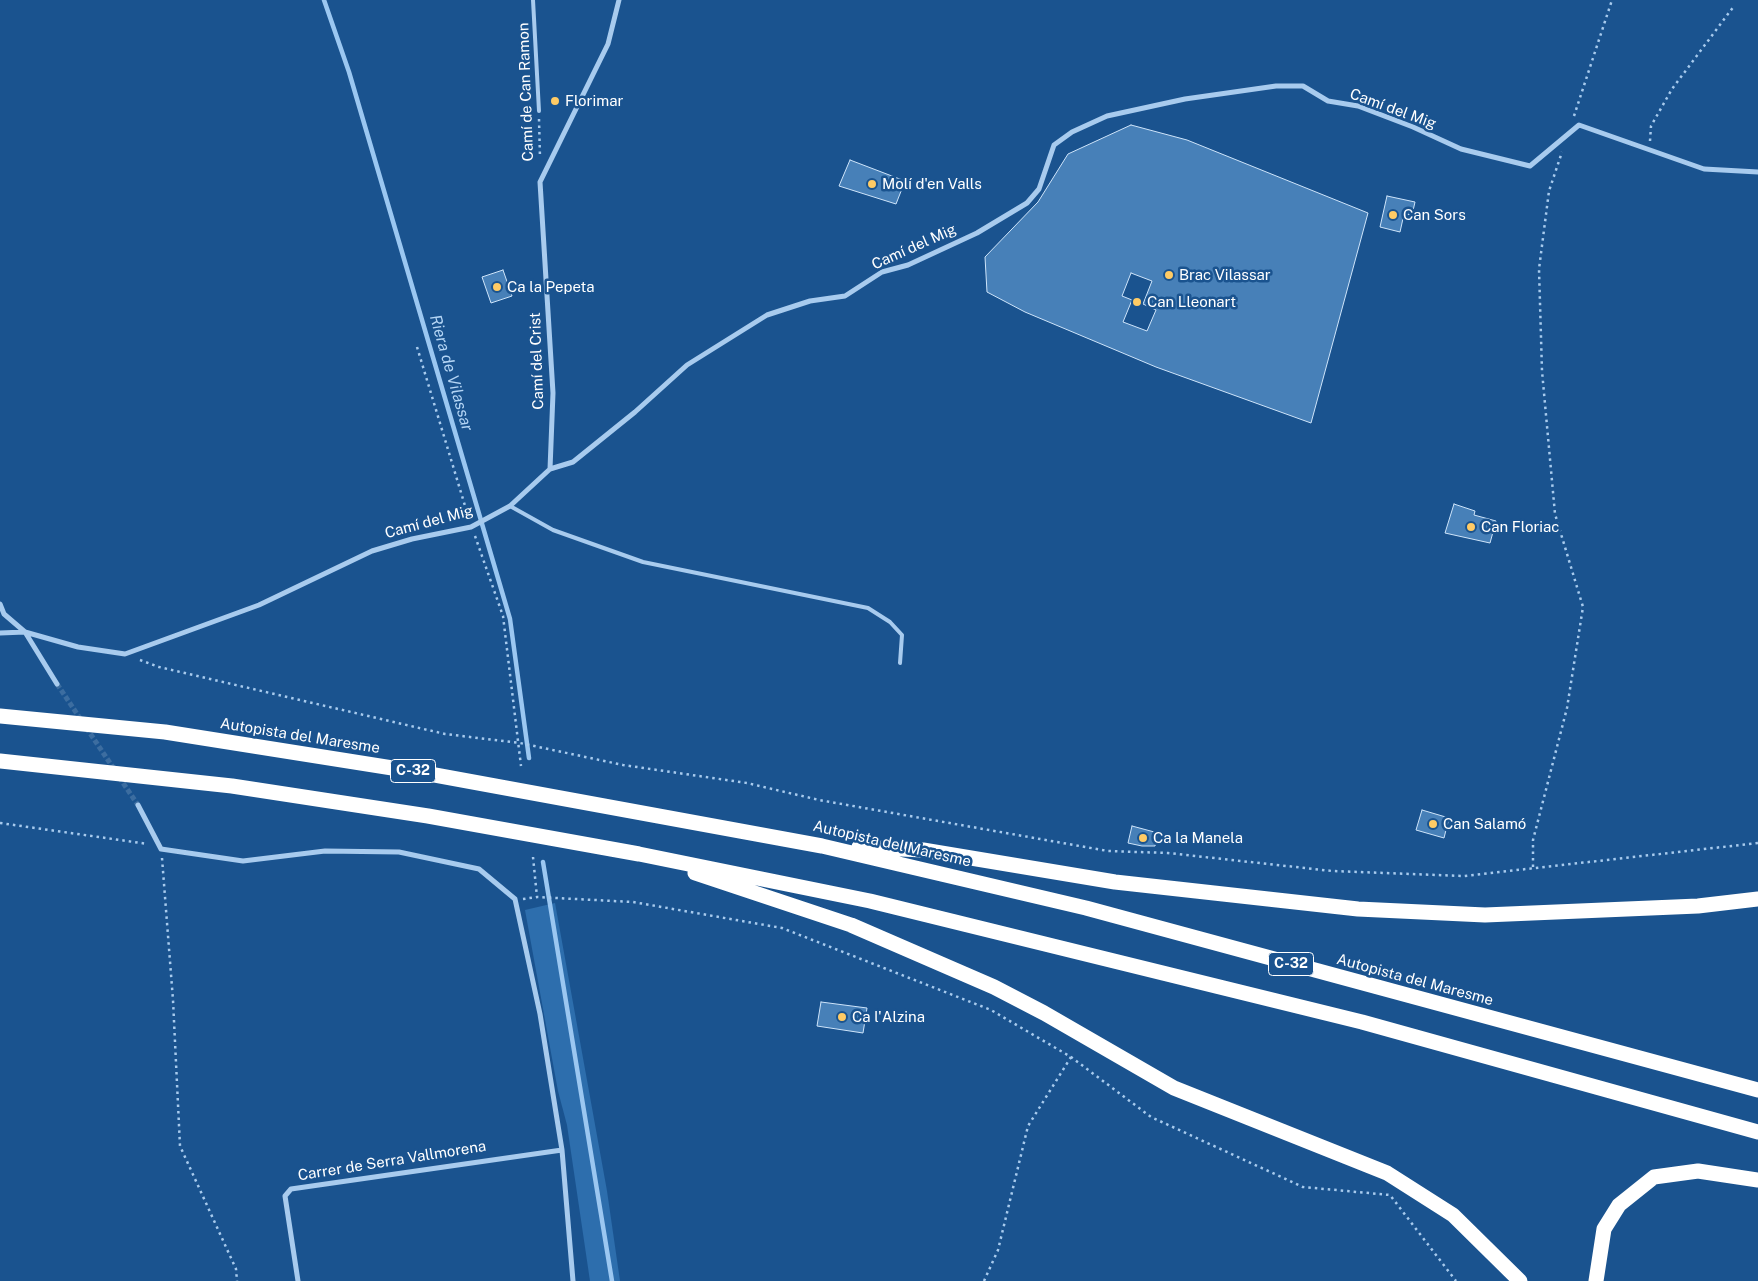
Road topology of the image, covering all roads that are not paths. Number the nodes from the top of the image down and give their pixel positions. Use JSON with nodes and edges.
{"nodes":[{"id":1,"x":533,"y":0,"type":"edge"},
{"id":2,"x":619,"y":0,"type":"edge"},
{"id":3,"x":539,"y":111,"type":"road end"},
{"id":4,"x":1758,"y":172,"type":"edge"},
{"id":5,"x":550,"y":469,"type":"junction"},
{"id":6,"x":510,"y":506,"type":"junction"},
{"id":7,"x":0,"y":604,"type":"edge"},
{"id":8,"x":25,"y":632,"type":"junction"},
{"id":9,"x":0,"y":633,"type":"edge"},
{"id":10,"x":900,"y":663,"type":"dead end"},
{"id":11,"x":57,"y":684,"type":"tunnel mouth"},
{"id":12,"x":0,"y":716,"type":"edge"},
{"id":13,"x":0,"y":761,"type":"edge"},
{"id":14,"x":138,"y":805,"type":"tunnel mouth"},
{"id":15,"x":822,"y":846,"type":"junction"},
{"id":16,"x":639,"y":854,"type":"junction"},
{"id":17,"x":1758,"y":899,"type":"edge"},
{"id":18,"x":1758,"y":1090,"type":"edge"},
{"id":19,"x":1758,"y":1132,"type":"edge"},
{"id":20,"x":562,"y":1150,"type":"junction"},
{"id":21,"x":1758,"y":1180,"type":"edge"},
{"id":22,"x":298,"y":1281,"type":"edge"},
{"id":23,"x":573,"y":1281,"type":"edge"},
{"id":24,"x":1520,"y":1281,"type":"edge"},
{"id":25,"x":1596,"y":1281,"type":"edge"}],
"edges":[{"from":1,"to":3,"type":"lane","name":"Camí de Can Ramon"},
{"from":2,"to":5,"type":"street","name":"Camí del Crist"},
{"from":4,"to":5,"type":"street","name":"Camí del Mig"},
{"from":5,"to":6,"type":"street","name":"Camí del Mig"},
{"from":6,"to":8,"type":"street","name":"Camí del Mig"},
{"from":6,"to":10,"type":"lane"},
{"from":7,"to":8,"type":"street"},
{"from":8,"to":9,"type":"street","name":"Camí del Mig"},
{"from":8,"to":11,"type":"street"},
{"from":12,"to":15,"type":"highway","name":"Autopista del Maresme","number":"C-32"},
{"from":13,"to":16,"type":"highway"},
{"from":14,"to":20,"type":"street"},
{"from":15,"to":17,"type":"highway","number":"C-32"},
{"from":15,"to":18,"type":"highway","name":"Autopista del Maresme","number":"C-32"},
{"from":16,"to":19,"type":"highway"},
{"from":16,"to":24,"type":"highway"},
{"from":20,"to":22,"type":"street","name":"Carrer de Serra Vallmorena"},
{"from":20,"to":23,"type":"street"},
{"from":21,"to":25,"type":"highway"}]}
